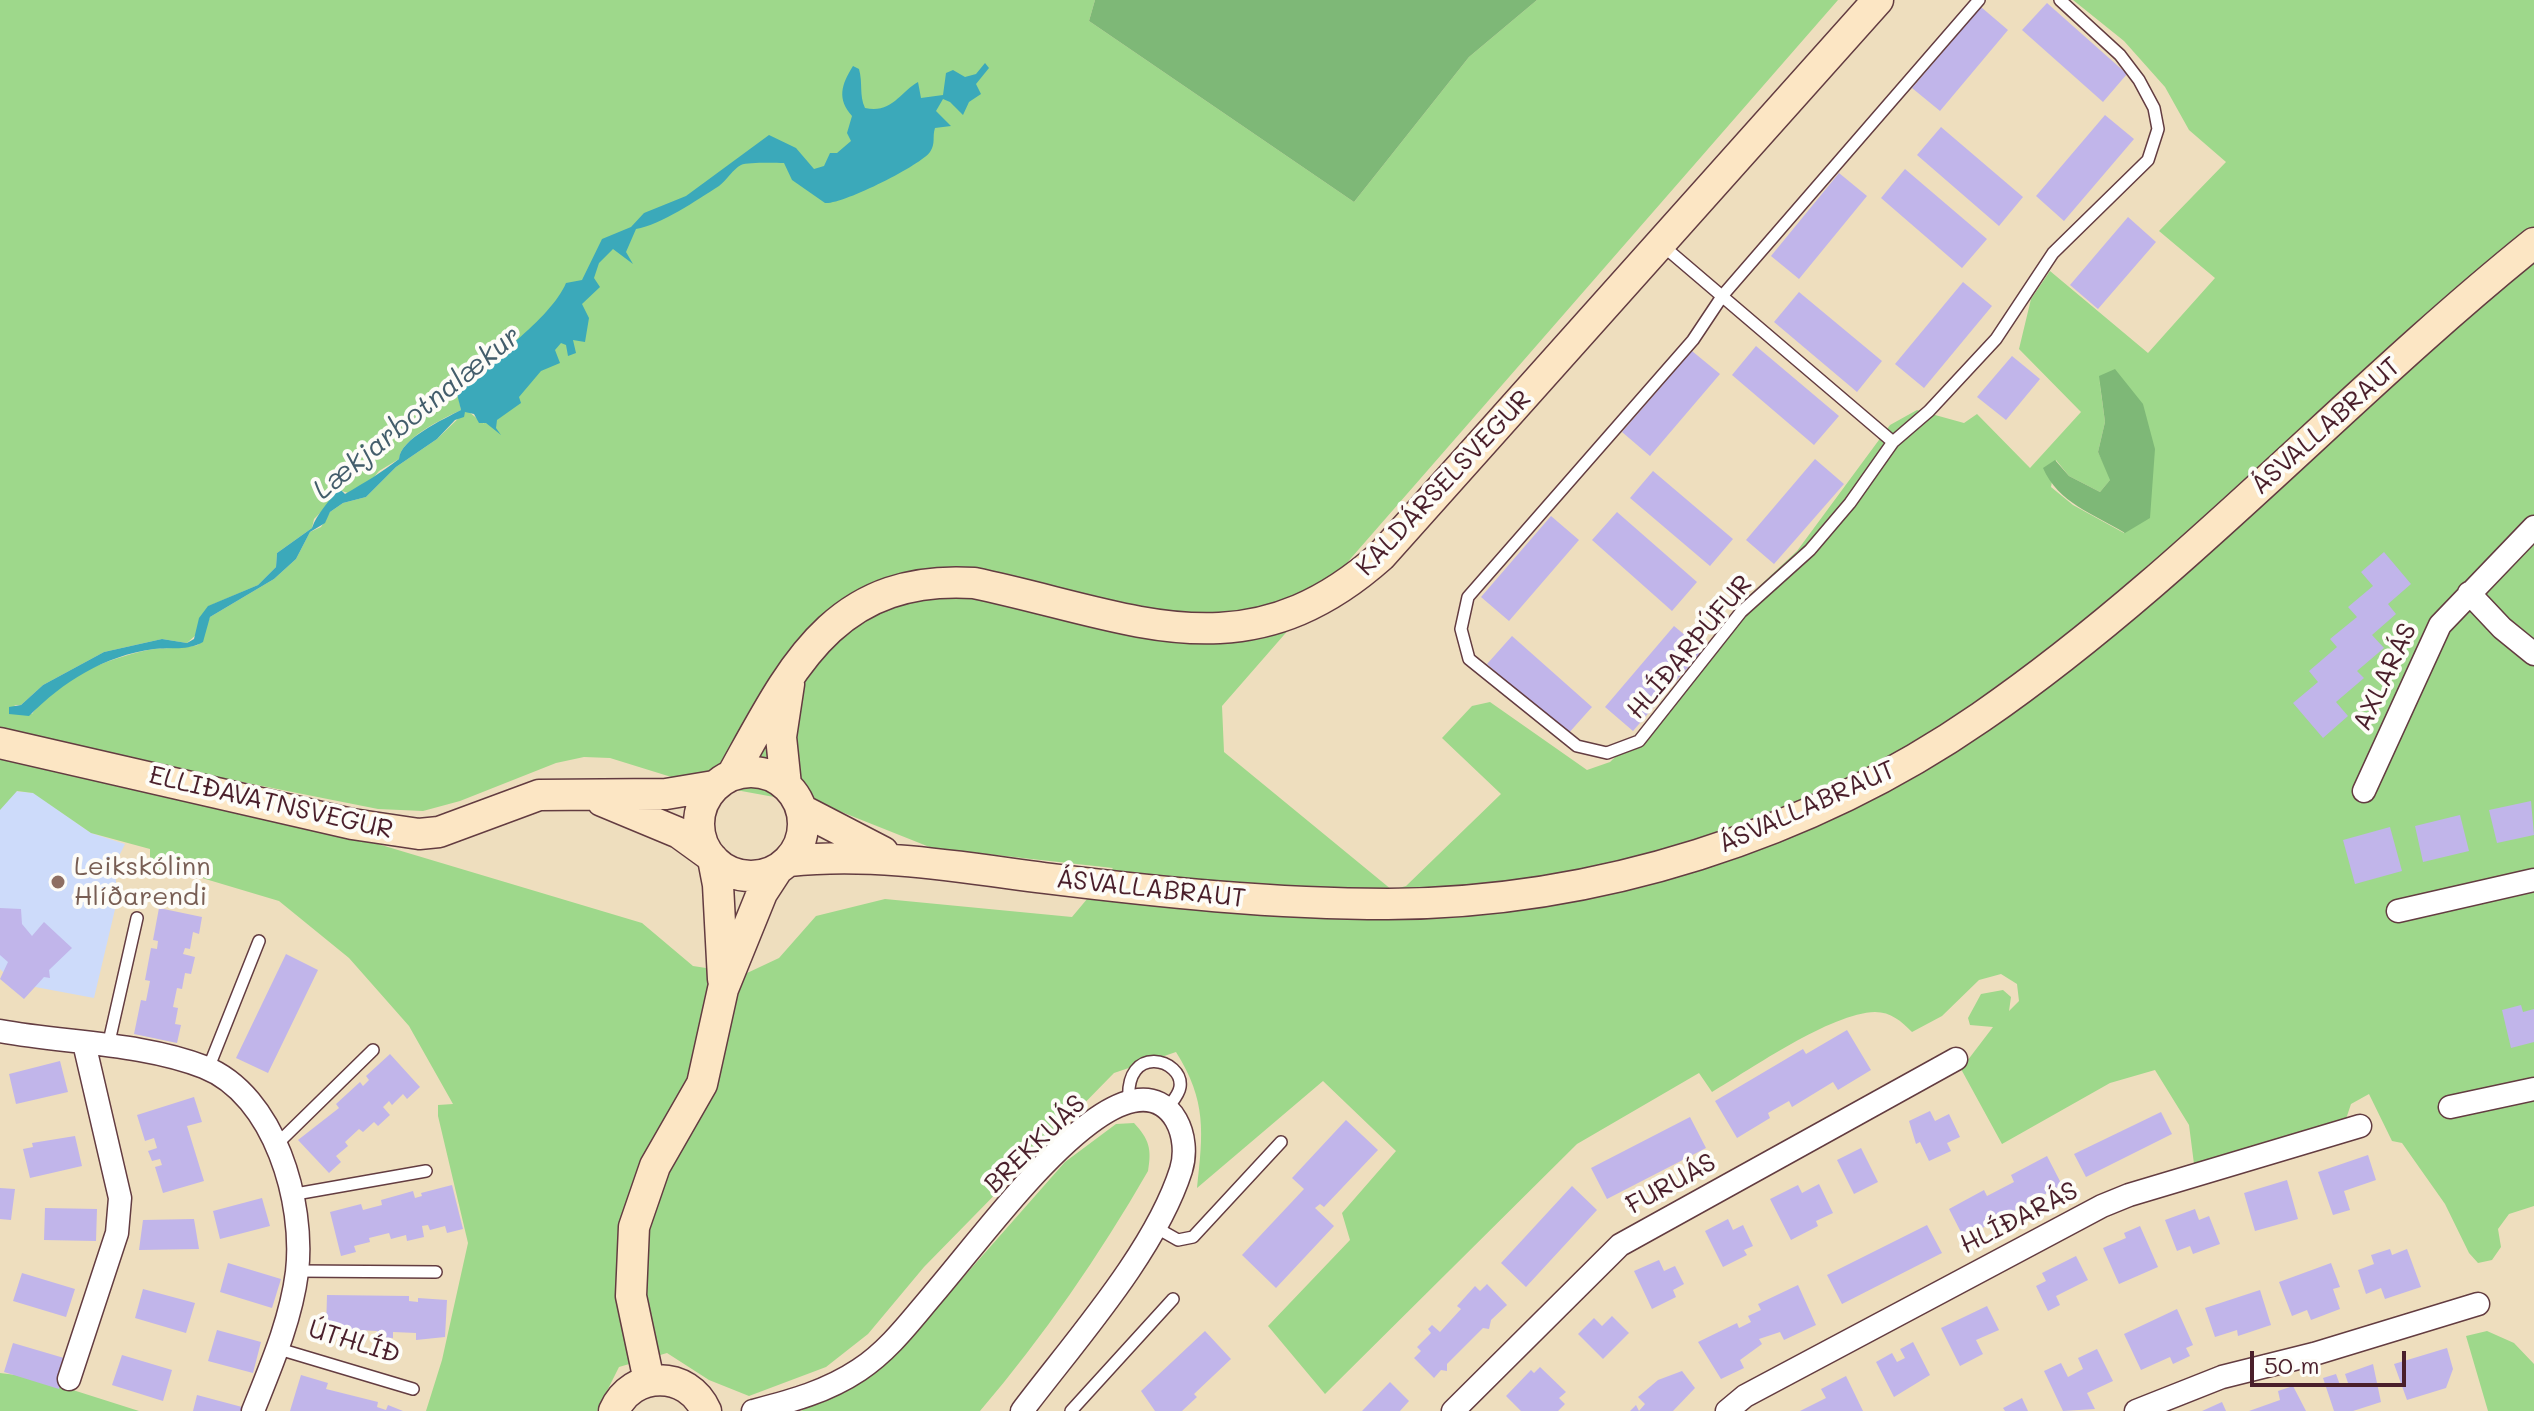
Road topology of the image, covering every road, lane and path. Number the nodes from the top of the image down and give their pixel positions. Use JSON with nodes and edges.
{"nodes":[{"id":1,"x":1878,"y":0,"type":"edge"},
{"id":2,"x":1979,"y":0,"type":"edge"},
{"id":3,"x":2060,"y":0,"type":"edge"},
{"id":4,"x":1660,"y":243,"type":"junction"},
{"id":5,"x":2534,"y":243,"type":"edge"},
{"id":6,"x":1723,"y":295,"type":"junction"},
{"id":7,"x":1893,"y":442,"type":"junction"},
{"id":8,"x":2534,"y":527,"type":"edge"},
{"id":9,"x":2469,"y":593,"type":"junction"},
{"id":10,"x":2534,"y":654,"type":"edge"},
{"id":11,"x":791,"y":674,"type":"junction"},
{"id":12,"x":0,"y":743,"type":"edge"},
{"id":13,"x":723,"y":781,"type":"junction"},
{"id":14,"x":2364,"y":791,"type":"dead end"},
{"id":15,"x":586,"y":795,"type":"junction"},
{"id":16,"x":794,"y":797,"type":"junction"},
{"id":17,"x":710,"y":856,"type":"junction"},
{"id":18,"x":900,"y":860,"type":"junction"},
{"id":19,"x":783,"y":865,"type":"junction"},
{"id":20,"x":2534,"y":880,"type":"edge"},
{"id":21,"x":2398,"y":911,"type":"dead end"},
{"id":22,"x":137,"y":918,"type":"dead end"},
{"id":23,"x":259,"y":941,"type":"dead end"},
{"id":24,"x":723,"y":989,"type":"junction"},
{"id":25,"x":0,"y":1031,"type":"edge"},
{"id":26,"x":84,"y":1043,"type":"junction"},
{"id":27,"x":108,"y":1047,"type":"junction"},
{"id":28,"x":373,"y":1050,"type":"dead end"},
{"id":29,"x":1956,"y":1059,"type":"dead end"},
{"id":30,"x":208,"y":1069,"type":"junction"},
{"id":31,"x":2534,"y":1089,"type":"edge"},
{"id":32,"x":1129,"y":1102,"type":"junction"},
{"id":33,"x":2450,"y":1107,"type":"dead end"},
{"id":34,"x":1167,"y":1109,"type":"junction"},
{"id":35,"x":2360,"y":1126,"type":"dead end"},
{"id":36,"x":1281,"y":1142,"type":"dead end"},
{"id":37,"x":278,"y":1143,"type":"junction"},
{"id":38,"x":426,"y":1171,"type":"dead end"},
{"id":39,"x":290,"y":1195,"type":"junction"},
{"id":40,"x":1155,"y":1227,"type":"junction"},
{"id":41,"x":297,"y":1271,"type":"junction"},
{"id":42,"x":436,"y":1272,"type":"dead end"},
{"id":43,"x":1173,"y":1299,"type":"dead end"},
{"id":44,"x":2478,"y":1304,"type":"dead end"},
{"id":45,"x":279,"y":1349,"type":"junction"},
{"id":46,"x":69,"y":1379,"type":"dead end"},
{"id":47,"x":649,"y":1381,"type":"junction"},
{"id":48,"x":413,"y":1389,"type":"dead end"},
{"id":49,"x":253,"y":1411,"type":"edge"},
{"id":50,"x":614,"y":1411,"type":"edge"},
{"id":51,"x":706,"y":1411,"type":"edge"},
{"id":52,"x":753,"y":1411,"type":"edge"},
{"id":53,"x":1022,"y":1411,"type":"edge"},
{"id":54,"x":1071,"y":1411,"type":"edge"},
{"id":55,"x":1453,"y":1411,"type":"edge"},
{"id":56,"x":1727,"y":1411,"type":"edge"},
{"id":57,"x":2136,"y":1411,"type":"edge"}],
"edges":[{"from":1,"to":4,"type":"main road","name":"KALDÁRSELSVEGUR"},
{"from":2,"to":6,"type":"lane","name":"HLÍÐARÞÚFUR"},
{"from":3,"to":7,"type":"lane","name":"HLÍÐARÞÚFUR"},
{"from":4,"to":6,"type":"lane"},
{"from":4,"to":11,"type":"main road","name":"KALDÁRSELSVEGUR"},
{"from":5,"to":18,"type":"main road","name":"ÁSVALLABRAUT"},
{"from":6,"to":7,"type":"lane"},
{"from":6,"to":7,"type":"lane","name":"HLÍÐARÞÚFUR"},
{"from":8,"to":9,"type":"street","name":"AXLARÁS"},
{"from":9,"to":10,"type":"street"},
{"from":9,"to":14,"type":"street","name":"AXLARÁS"},
{"from":11,"to":13,"type":"main road","name":"KALDÁRSELSVEGUR"},
{"from":11,"to":16,"type":"main road","name":"KALDÁRSELSVEGUR"},
{"from":12,"to":15,"type":"main road","name":"ELLIÐAVATNSVEGUR"},
{"from":13,"to":15,"type":"main road","name":"ELLIÐAVATNSVEGUR"},
{"from":13,"to":16,"type":"main road"},
{"from":13,"to":17,"type":"main road"},
{"from":15,"to":17,"type":"main road","name":"ELLIÐAVATNSVEGUR"},
{"from":16,"to":18,"type":"main road","name":"ÁSVALLABRAUT"},
{"from":16,"to":19,"type":"main road"},
{"from":17,"to":19,"type":"main road"},
{"from":17,"to":24,"type":"main road"},
{"from":18,"to":19,"type":"main road","name":"ÁSVALLABRAUT"},
{"from":19,"to":24,"type":"main road"},
{"from":20,"to":21,"type":"street"},
{"from":22,"to":27,"type":"lane"},
{"from":23,"to":30,"type":"lane"},
{"from":24,"to":47,"type":"main road"},
{"from":25,"to":26,"type":"street","name":"ÚTHLÍÐ"},
{"from":26,"to":27,"type":"street","name":"ÚTHLÍÐ"},
{"from":26,"to":46,"type":"street"},
{"from":27,"to":30,"type":"street","name":"ÚTHLÍÐ"},
{"from":28,"to":37,"type":"lane"},
{"from":29,"to":55,"type":"street","name":"FURUÁS"},
{"from":30,"to":37,"type":"street","name":"ÚTHLÍÐ"},
{"from":31,"to":33,"type":"street"},
{"from":32,"to":34,"type":"street","name":"BREKKUÁS"},
{"from":32,"to":34,"type":"lane"},
{"from":32,"to":52,"type":"street","name":"BREKKUÁS"},
{"from":34,"to":40,"type":"street"},
{"from":35,"to":56,"type":"street","name":"HLÍÐARÁS"},
{"from":36,"to":40,"type":"lane"},
{"from":37,"to":39,"type":"street","name":"ÚTHLÍÐ"},
{"from":38,"to":39,"type":"lane"},
{"from":39,"to":41,"type":"street","name":"ÚTHLÍÐ"},
{"from":40,"to":53,"type":"street"},
{"from":41,"to":42,"type":"lane"},
{"from":41,"to":45,"type":"street","name":"ÚTHLÍÐ"},
{"from":43,"to":54,"type":"lane"},
{"from":44,"to":57,"type":"street"},
{"from":45,"to":48,"type":"lane","name":"ÚTHLÍÐ"},
{"from":45,"to":49,"type":"street","name":"ÚTHLÍÐ"},
{"from":47,"to":50,"type":"main road"},
{"from":47,"to":51,"type":"main road"}]}
